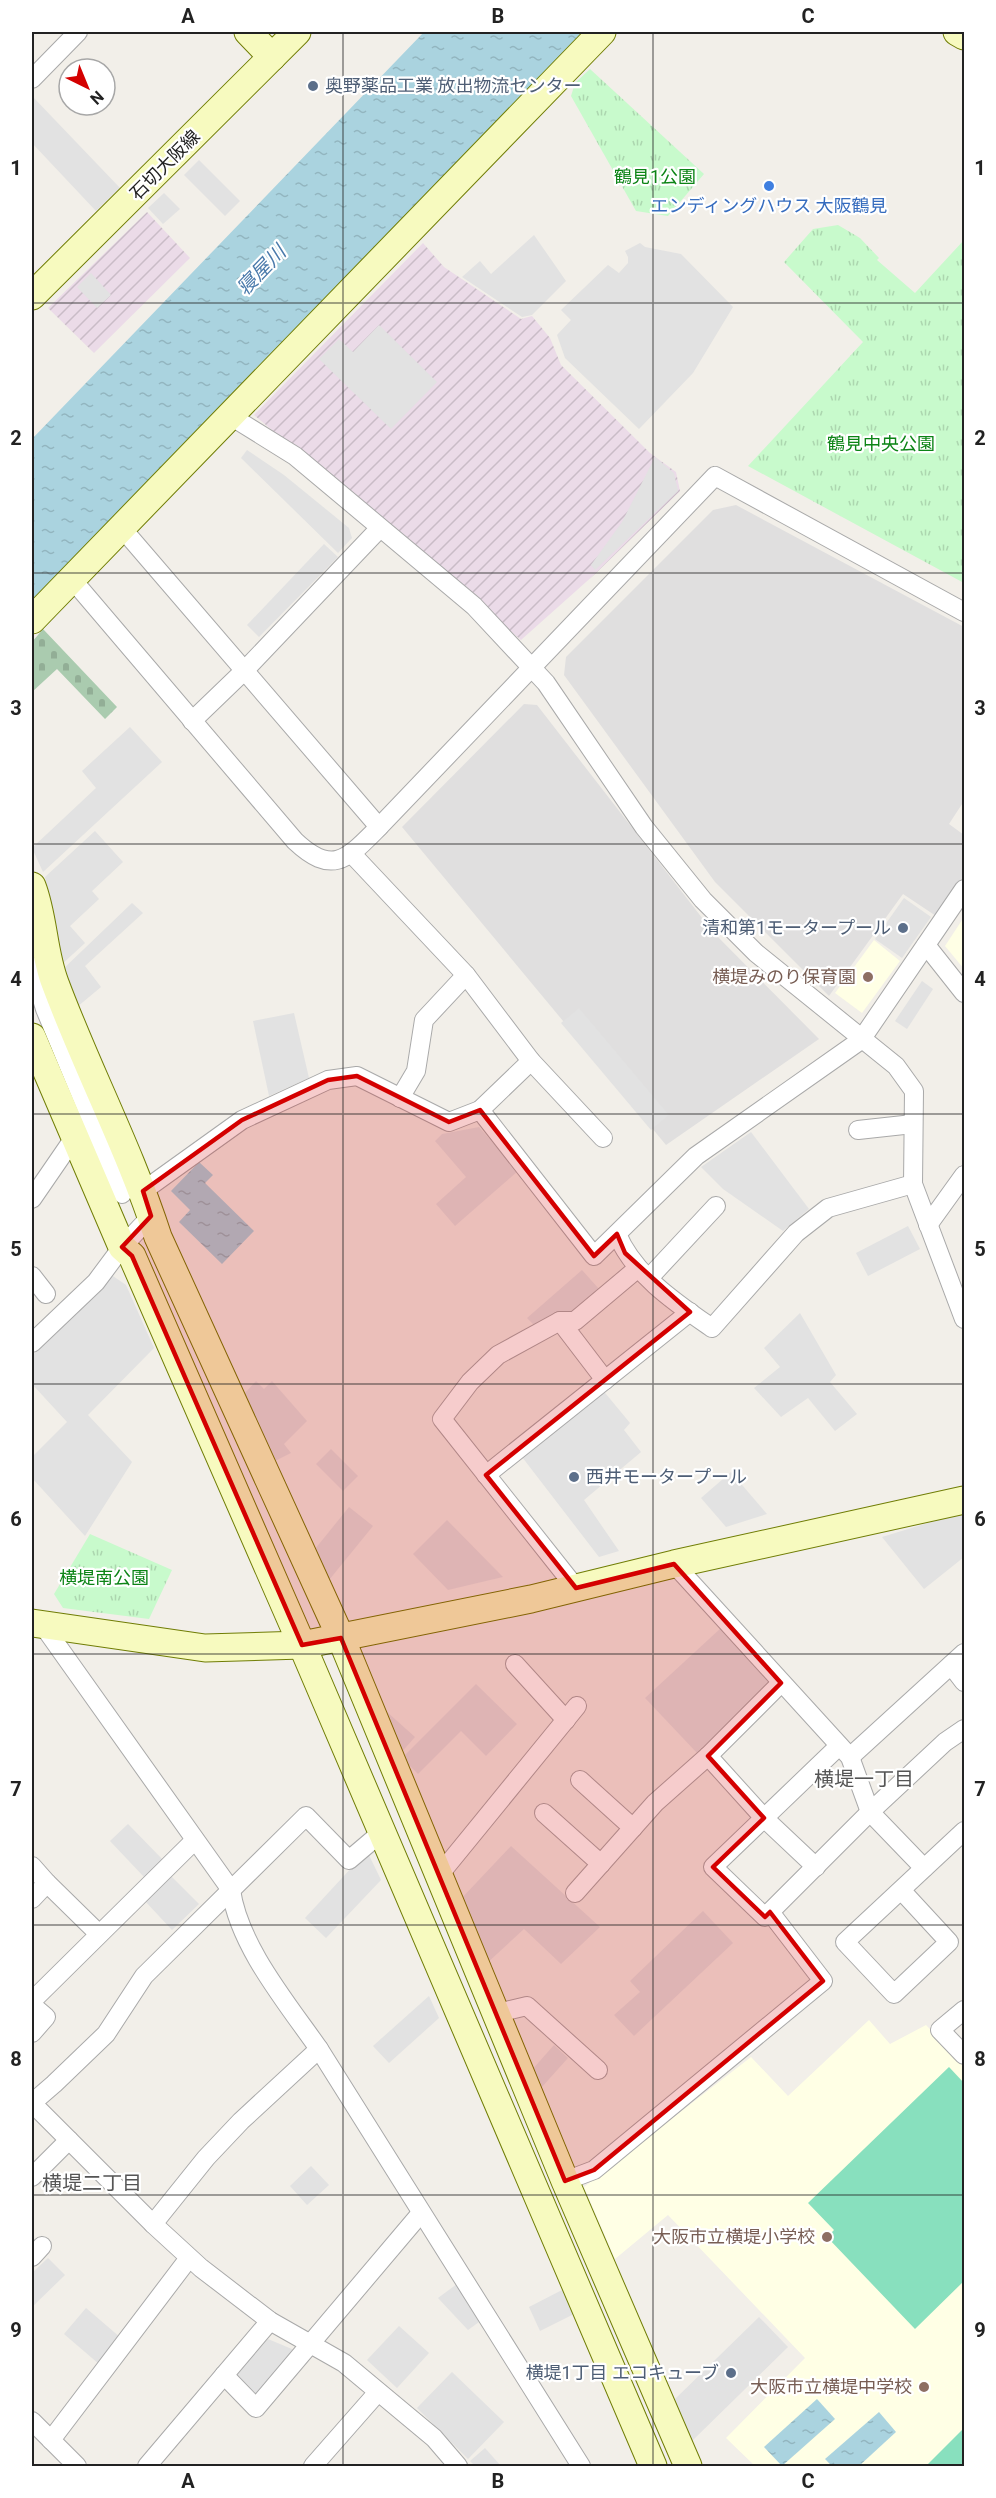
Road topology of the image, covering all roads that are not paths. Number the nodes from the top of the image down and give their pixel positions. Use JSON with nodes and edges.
{"nodes":[{"id":1,"x":78,"y":32,"type":"edge"},
{"id":2,"x":248,"y":32,"type":"edge"},
{"id":3,"x":297,"y":32,"type":"edge"},
{"id":4,"x":602,"y":32,"type":"edge"},
{"id":5,"x":957,"y":32,"type":"edge"},
{"id":6,"x":964,"y":36,"type":"edge"},
{"id":7,"x":272,"y":57,"type":"junction"},
{"id":8,"x":32,"y":79,"type":"edge"},
{"id":9,"x":32,"y":296,"type":"edge"},
{"id":10,"x":229,"y":415,"type":"junction"},
{"id":11,"x":121,"y":527,"type":"junction"},
{"id":12,"x":380,"y":529,"type":"junction"},
{"id":13,"x":71,"y":578,"type":"junction"},
{"id":14,"x":964,"y":612,"type":"edge"},
{"id":15,"x":32,"y":620,"type":"edge"},
{"id":16,"x":531,"y":667,"type":"junction"},
{"id":17,"x":245,"y":670,"type":"junction"},
{"id":18,"x":192,"y":721,"type":"junction"},
{"id":19,"x":379,"y":827,"type":"junction"},
{"id":20,"x":351,"y":853,"type":"junction"},
{"id":21,"x":32,"y":886,"type":"edge"},
{"id":22,"x":964,"y":889,"type":"edge"},
{"id":23,"x":926,"y":945,"type":"junction"},
{"id":24,"x":32,"y":966,"type":"edge"},
{"id":25,"x":466,"y":975,"type":"junction"},
{"id":26,"x":964,"y":993,"type":"edge"},
{"id":27,"x":38,"y":1012,"type":"edge"},
{"id":28,"x":32,"y":1037,"type":"edge"},
{"id":29,"x":861,"y":1040,"type":"junction"},
{"id":30,"x":531,"y":1061,"type":"junction"},
{"id":31,"x":400,"y":1098,"type":"junction"},
{"id":32,"x":480,"y":1110,"type":"junction"},
{"id":33,"x":913,"y":1124,"type":"junction"},
{"id":34,"x":858,"y":1130,"type":"dead end"},
{"id":35,"x":76,"y":1135,"type":"junction"},
{"id":36,"x":603,"y":1138,"type":"dead end"},
{"id":37,"x":38,"y":1174,"type":"edge"},
{"id":38,"x":964,"y":1175,"type":"edge"},
{"id":39,"x":913,"y":1184,"type":"junction"},
{"id":40,"x":32,"y":1199,"type":"edge"},
{"id":41,"x":139,"y":1200,"type":"junction"},
{"id":42,"x":716,"y":1206,"type":"dead end"},
{"id":43,"x":928,"y":1225,"type":"junction"},
{"id":44,"x":617,"y":1234,"type":"junction"},
{"id":45,"x":122,"y":1247,"type":"junction"},
{"id":46,"x":644,"y":1273,"type":"junction"},
{"id":47,"x":32,"y":1276,"type":"edge"},
{"id":48,"x":46,"y":1294,"type":"dead end"},
{"id":49,"x":690,"y":1312,"type":"junction"},
{"id":50,"x":964,"y":1319,"type":"edge"},
{"id":51,"x":560,"y":1321,"type":"junction"},
{"id":52,"x":32,"y":1343,"type":"edge"},
{"id":53,"x":605,"y":1380,"type":"junction"},
{"id":54,"x":486,"y":1475,"type":"junction"},
{"id":55,"x":964,"y":1500,"type":"edge"},
{"id":56,"x":674,"y":1564,"type":"junction"},
{"id":57,"x":576,"y":1588,"type":"junction"},
{"id":58,"x":37,"y":1623,"type":"edge"},
{"id":59,"x":341,"y":1638,"type":"junction"},
{"id":60,"x":302,"y":1645,"type":"junction"},
{"id":61,"x":964,"y":1653,"type":"edge"},
{"id":62,"x":515,"y":1664,"type":"dead end"},
{"id":63,"x":951,"y":1665,"type":"junction"},
{"id":64,"x":964,"y":1682,"type":"edge"},
{"id":65,"x":781,"y":1683,"type":"junction"},
{"id":66,"x":578,"y":1706,"type":"dead end"},
{"id":67,"x":566,"y":1720,"type":"junction"},
{"id":68,"x":964,"y":1729,"type":"edge"},
{"id":69,"x":844,"y":1751,"type":"junction"},
{"id":70,"x":708,"y":1756,"type":"junction"},
{"id":71,"x":580,"y":1780,"type":"dead end"},
{"id":72,"x":870,"y":1812,"type":"junction"},
{"id":73,"x":544,"y":1813,"type":"dead end"},
{"id":74,"x":764,"y":1818,"type":"junction"},
{"id":75,"x":633,"y":1828,"type":"junction"},
{"id":76,"x":964,"y":1831,"type":"edge"},
{"id":77,"x":382,"y":1832,"type":"junction"},
{"id":78,"x":195,"y":1840,"type":"junction"},
{"id":79,"x":600,"y":1864,"type":"junction"},
{"id":80,"x":32,"y":1866,"type":"edge"},
{"id":81,"x":816,"y":1867,"type":"junction"},
{"id":82,"x":924,"y":1868,"type":"junction"},
{"id":83,"x":440,"y":1874,"type":"junction"},
{"id":84,"x":47,"y":1883,"type":"junction"},
{"id":85,"x":231,"y":1890,"type":"junction"},
{"id":86,"x":901,"y":1890,"type":"junction"},
{"id":87,"x":575,"y":1893,"type":"dead end"},
{"id":88,"x":32,"y":1899,"type":"edge"},
{"id":89,"x":770,"y":1911,"type":"junction"},
{"id":90,"x":99,"y":1934,"type":"junction"},
{"id":91,"x":32,"y":2003,"type":"edge"},
{"id":92,"x":964,"y":2010,"type":"edge"},
{"id":93,"x":497,"y":2013,"type":"junction"},
{"id":94,"x":32,"y":2033,"type":"edge"},
{"id":95,"x":319,"y":2049,"type":"junction"},
{"id":96,"x":964,"y":2055,"type":"edge"},
{"id":97,"x":598,"y":2070,"type":"dead end"},
{"id":98,"x":69,"y":2140,"type":"junction"},
{"id":99,"x":32,"y":2177,"type":"edge"},
{"id":100,"x":565,"y":2181,"type":"junction"},
{"id":101,"x":421,"y":2213,"type":"junction"},
{"id":102,"x":580,"y":2218,"type":"junction"},
{"id":103,"x":153,"y":2224,"type":"junction"},
{"id":104,"x":552,"y":2229,"type":"junction"},
{"id":105,"x":189,"y":2258,"type":"junction"},
{"id":106,"x":270,"y":2321,"type":"junction"},
{"id":107,"x":311,"y":2344,"type":"junction"},
{"id":108,"x":224,"y":2375,"type":"junction"},
{"id":109,"x":378,"y":2392,"type":"junction"},
{"id":110,"x":32,"y":2421,"type":"edge"},
{"id":111,"x":51,"y":2440,"type":"junction"},
{"id":112,"x":72,"y":2465,"type":"edge"},
{"id":113,"x":147,"y":2466,"type":"edge"},
{"id":114,"x":313,"y":2466,"type":"edge"},
{"id":115,"x":458,"y":2466,"type":"edge"},
{"id":116,"x":581,"y":2466,"type":"edge"},
{"id":117,"x":653,"y":2466,"type":"edge"},
{"id":118,"x":688,"y":2466,"type":"edge"}],
"edges":[{"from":1,"to":8,"type":"street"},
{"from":2,"to":7,"type":"street"},
{"from":3,"to":7,"type":"street","name":"石切大阪線"},
{"from":4,"to":10,"type":"street"},
{"from":5,"to":6,"type":"street"},
{"from":7,"to":9,"type":"street","name":"石切大阪線"},
{"from":10,"to":11,"type":"street"},
{"from":10,"to":12,"type":"street"},
{"from":11,"to":13,"type":"street"},
{"from":11,"to":17,"type":"street"},
{"from":12,"to":16,"type":"street"},
{"from":12,"to":17,"type":"street"},
{"from":13,"to":15,"type":"street"},
{"from":13,"to":18,"type":"street"},
{"from":14,"to":16,"type":"street"},
{"from":16,"to":19,"type":"street"},
{"from":16,"to":29,"type":"street"},
{"from":17,"to":18,"type":"street"},
{"from":17,"to":19,"type":"street"},
{"from":18,"to":20,"type":"street"},
{"from":19,"to":20,"type":"street"},
{"from":20,"to":25,"type":"street"},
{"from":21,"to":41,"type":"street"},
{"from":22,"to":23,"type":"street"},
{"from":23,"to":26,"type":"street"},
{"from":23,"to":29,"type":"street"},
{"from":24,"to":27,"type":"street"},
{"from":25,"to":30,"type":"street"},
{"from":25,"to":31,"type":"street"},
{"from":27,"to":41,"type":"street"},
{"from":28,"to":35,"type":"street"},
{"from":29,"to":33,"type":"street"},
{"from":29,"to":44,"type":"street"},
{"from":30,"to":32,"type":"street"},
{"from":30,"to":36,"type":"street"},
{"from":31,"to":32,"type":"street"},
{"from":31,"to":41,"type":"street"},
{"from":32,"to":44,"type":"street"},
{"from":33,"to":34,"type":"street"},
{"from":33,"to":39,"type":"street"},
{"from":35,"to":37,"type":"street"},
{"from":35,"to":45,"type":"street"},
{"from":37,"to":40,"type":"street"},
{"from":38,"to":43,"type":"street"},
{"from":39,"to":43,"type":"street"},
{"from":39,"to":49,"type":"street"},
{"from":41,"to":45,"type":"street"},
{"from":41,"to":59,"type":"street"},
{"from":42,"to":46,"type":"street"},
{"from":43,"to":50,"type":"street"},
{"from":44,"to":46,"type":"street"},
{"from":45,"to":52,"type":"street"},
{"from":45,"to":60,"type":"street"},
{"from":46,"to":49,"type":"street"},
{"from":46,"to":51,"type":"street"},
{"from":47,"to":48,"type":"street"},
{"from":49,"to":53,"type":"street"},
{"from":51,"to":53,"type":"street"},
{"from":51,"to":54,"type":"street"},
{"from":53,"to":54,"type":"street"},
{"from":54,"to":57,"type":"street"},
{"from":55,"to":56,"type":"street"},
{"from":56,"to":57,"type":"street"},
{"from":56,"to":65,"type":"street"},
{"from":57,"to":59,"type":"street"},
{"from":58,"to":60,"type":"street"},
{"from":58,"to":78,"type":"street"},
{"from":59,"to":60,"type":"street"},
{"from":59,"to":83,"type":"street"},
{"from":60,"to":77,"type":"street"},
{"from":61,"to":63,"type":"street"},
{"from":62,"to":67,"type":"street"},
{"from":63,"to":64,"type":"street"},
{"from":63,"to":69,"type":"street"},
{"from":65,"to":69,"type":"street"},
{"from":65,"to":70,"type":"street"},
{"from":66,"to":67,"type":"street"},
{"from":67,"to":83,"type":"street"},
{"from":68,"to":72,"type":"street"},
{"from":69,"to":72,"type":"street"},
{"from":69,"to":74,"type":"street"},
{"from":70,"to":74,"type":"street"},
{"from":70,"to":75,"type":"street"},
{"from":71,"to":75,"type":"street"},
{"from":72,"to":81,"type":"street"},
{"from":72,"to":82,"type":"street"},
{"from":73,"to":79,"type":"street"},
{"from":74,"to":81,"type":"street"},
{"from":74,"to":89,"type":"street"},
{"from":75,"to":79,"type":"street"},
{"from":76,"to":82,"type":"street"},
{"from":77,"to":85,"type":"street"},
{"from":77,"to":104,"type":"street"},
{"from":78,"to":85,"type":"street"},
{"from":78,"to":90,"type":"street"},
{"from":79,"to":87,"type":"street"},
{"from":80,"to":84,"type":"street"},
{"from":81,"to":89,"type":"street"},
{"from":82,"to":86,"type":"street"},
{"from":83,"to":93,"type":"street"},
{"from":84,"to":88,"type":"street"},
{"from":84,"to":90,"type":"street"},
{"from":85,"to":95,"type":"street"},
{"from":85,"to":98,"type":"street"},
{"from":86,"to":86,"type":"street"},
{"from":89,"to":100,"type":"street"},
{"from":90,"to":91,"type":"street"},
{"from":91,"to":94,"type":"street"},
{"from":92,"to":96,"type":"street"},
{"from":93,"to":97,"type":"street"},
{"from":93,"to":100,"type":"street"},
{"from":95,"to":101,"type":"street"},
{"from":95,"to":103,"type":"street"},
{"from":98,"to":99,"type":"street"},
{"from":98,"to":103,"type":"street"},
{"from":100,"to":102,"type":"street"},
{"from":101,"to":107,"type":"street"},
{"from":101,"to":116,"type":"street"},
{"from":102,"to":104,"type":"street"},
{"from":102,"to":118,"type":"street"},
{"from":103,"to":105,"type":"street"},
{"from":104,"to":117,"type":"street"},
{"from":105,"to":106,"type":"street"},
{"from":105,"to":111,"type":"street"},
{"from":106,"to":107,"type":"street"},
{"from":106,"to":108,"type":"street"},
{"from":107,"to":108,"type":"street"},
{"from":107,"to":109,"type":"street"},
{"from":108,"to":113,"type":"street"},
{"from":109,"to":114,"type":"street"},
{"from":109,"to":115,"type":"street"},
{"from":110,"to":111,"type":"street"},
{"from":111,"to":112,"type":"street"}]}
